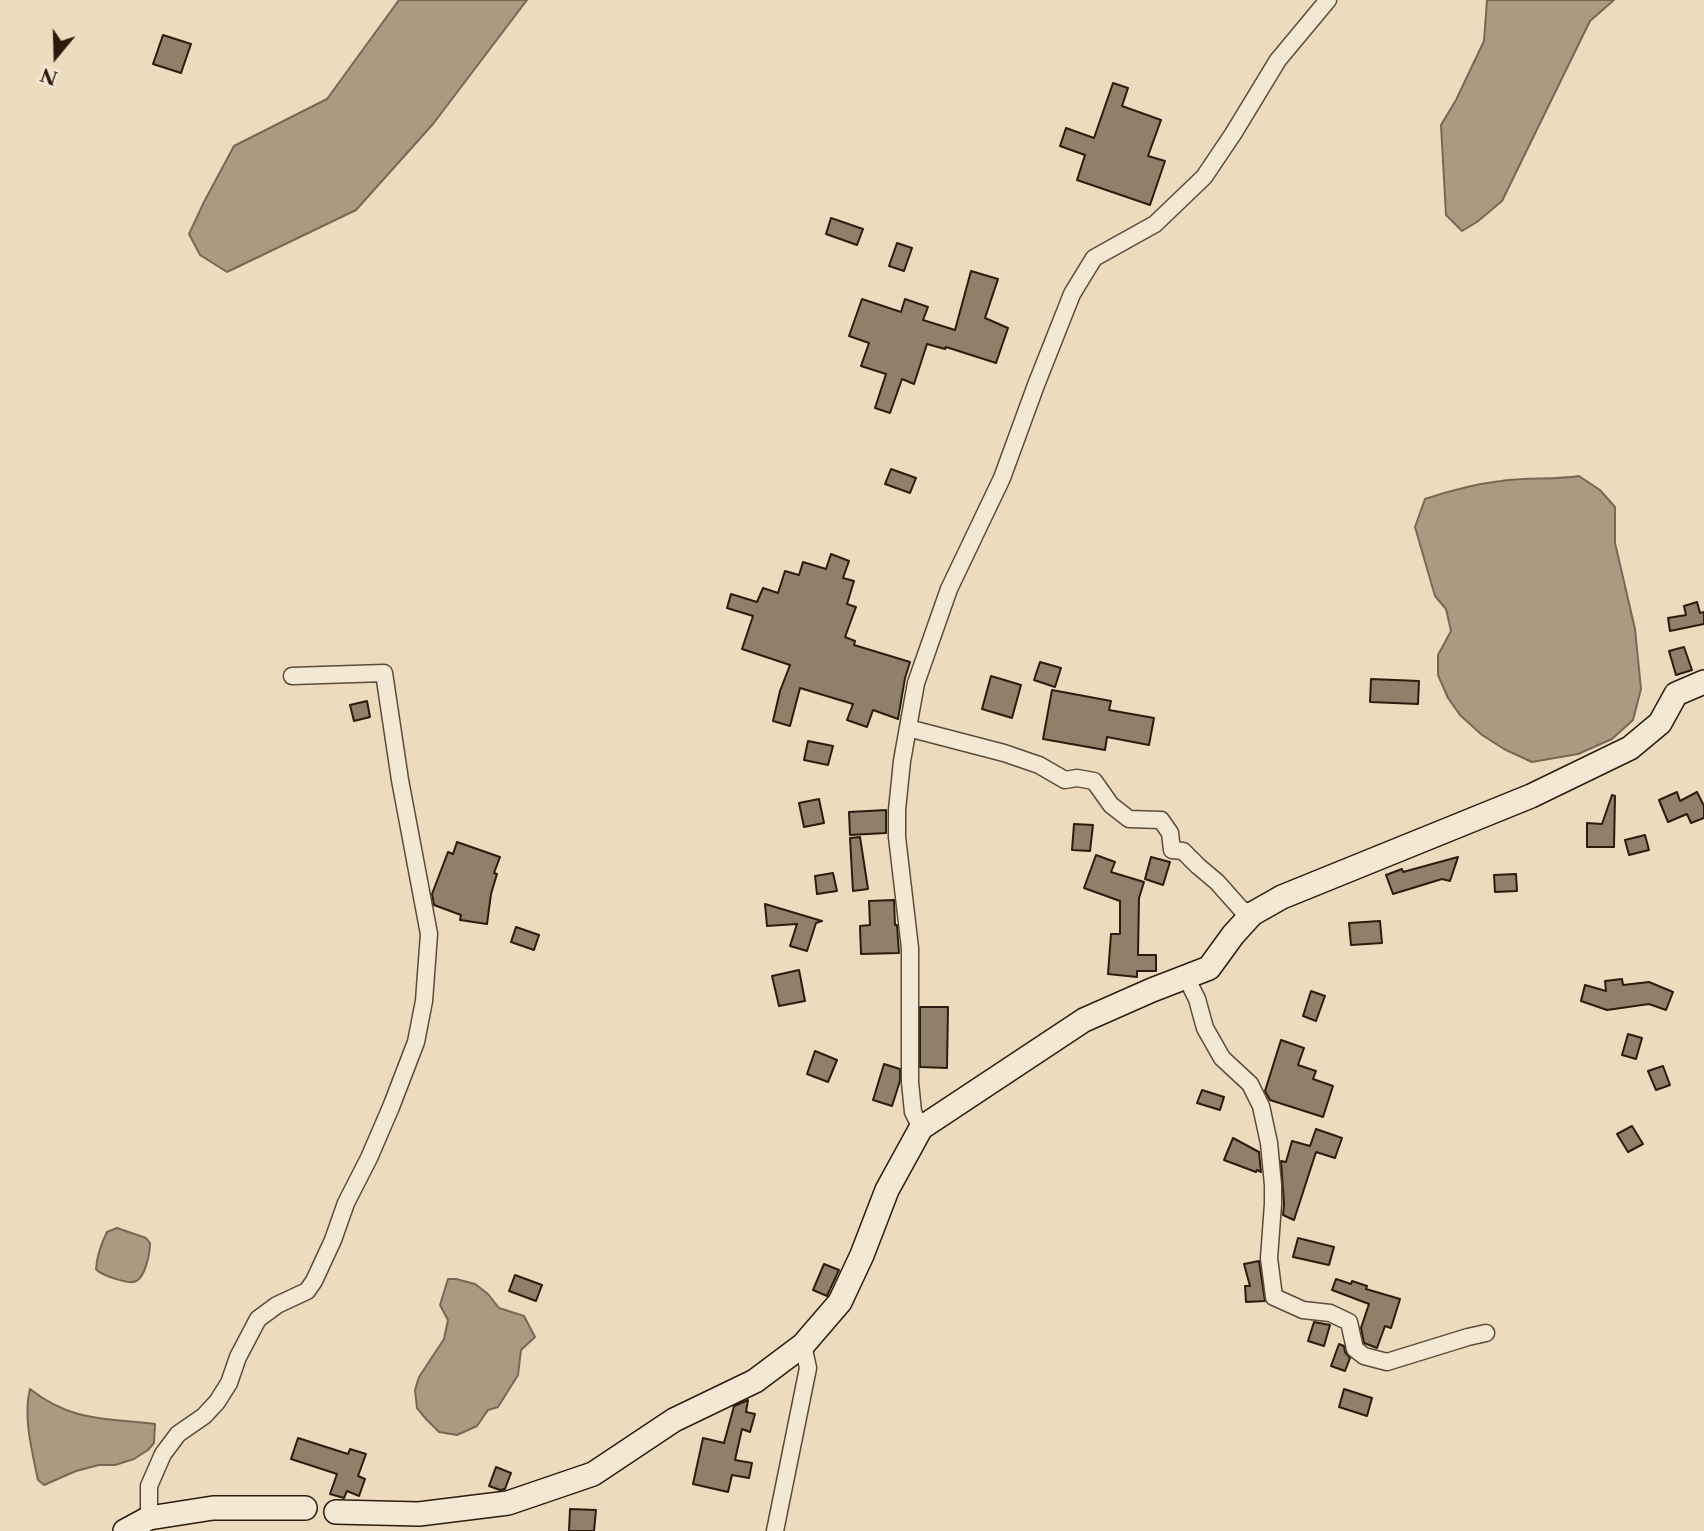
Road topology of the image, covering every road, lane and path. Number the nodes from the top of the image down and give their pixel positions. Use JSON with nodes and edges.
{"nodes":[{"id":1,"x":1328,"y":0,"type":"edge"},
{"id":2,"x":292,"y":676,"type":"dead end"},
{"id":3,"x":1704,"y":682,"type":"edge"},
{"id":4,"x":908,"y":728,"type":"junction"},
{"id":5,"x":1252,"y":914,"type":"junction"},
{"id":6,"x":1186,"y":977,"type":"junction"},
{"id":7,"x":921,"y":1128,"type":"junction"},
{"id":8,"x":1486,"y":1333,"type":"dead end"},
{"id":9,"x":803,"y":1345,"type":"junction"},
{"id":10,"x":305,"y":1508,"type":"dead end"},
{"id":11,"x":336,"y":1512,"type":"dead end"},
{"id":12,"x":149,"y":1518,"type":"junction"},
{"id":13,"x":419,"y":1523,"type":"edge"},
{"id":14,"x":776,"y":1530,"type":"edge"},
{"id":15,"x":125,"y":1531,"type":"edge"}],
"edges":[{"from":1,"to":4,"type":"street"},
{"from":2,"to":12,"type":"street"},
{"from":3,"to":5,"type":"street"},
{"from":4,"to":5,"type":"street"},
{"from":4,"to":7,"type":"street"},
{"from":5,"to":6,"type":"street"},
{"from":6,"to":7,"type":"street"},
{"from":6,"to":8,"type":"street"},
{"from":7,"to":9,"type":"street"},
{"from":9,"to":13,"type":"street"},
{"from":9,"to":14,"type":"street"},
{"from":10,"to":12,"type":"street"},
{"from":11,"to":13,"type":"street"},
{"from":12,"to":15,"type":"street"}]}
